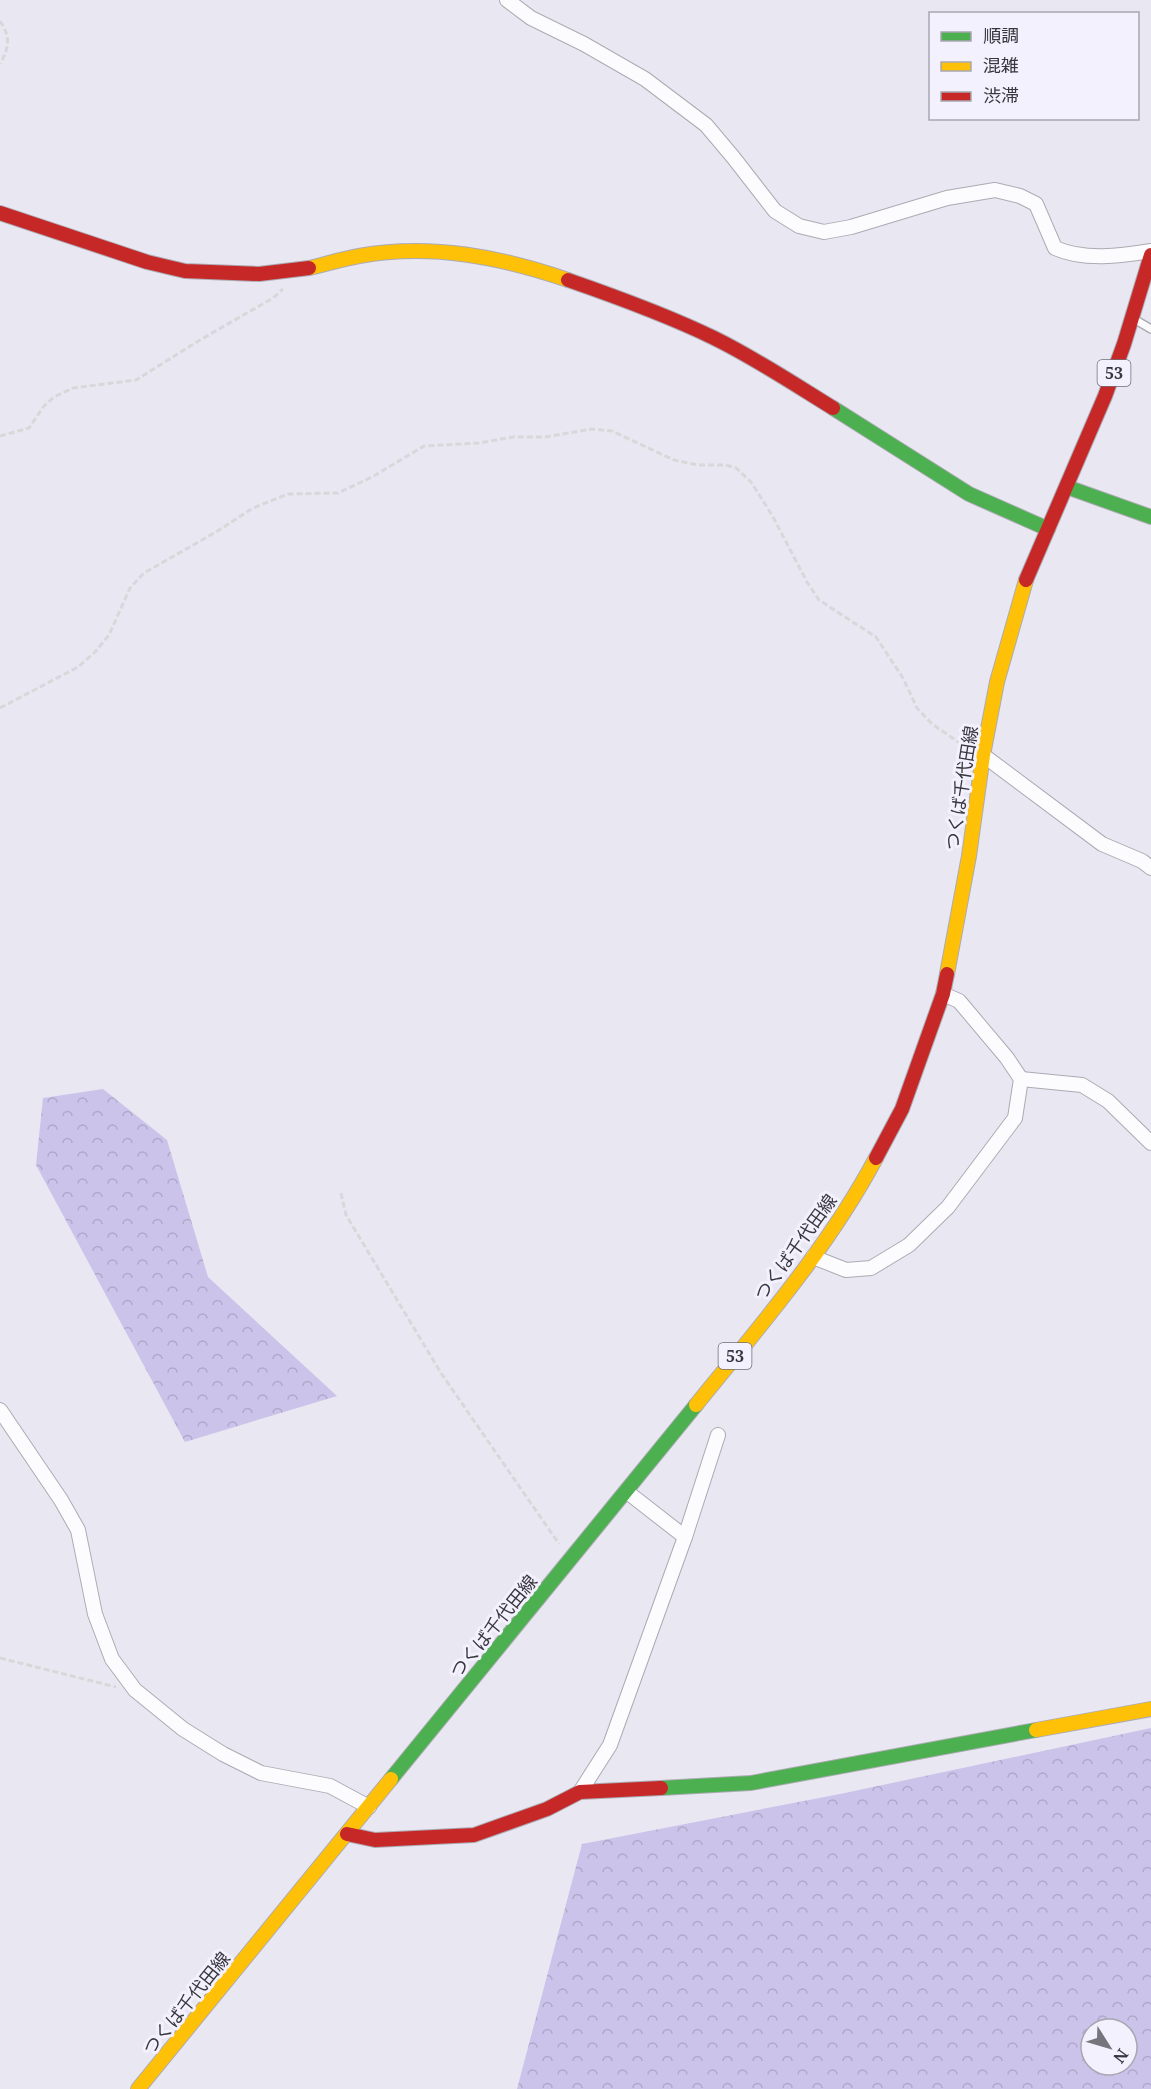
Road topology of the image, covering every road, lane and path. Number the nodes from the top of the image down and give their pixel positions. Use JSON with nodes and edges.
{"nodes":[{"id":1,"x":507,"y":0,"type":"edge"},
{"id":2,"x":0,"y":21,"type":"edge"},
{"id":3,"x":0,"y":64,"type":"edge"},
{"id":4,"x":0,"y":213,"type":"edge"},
{"id":5,"x":1151,"y":253,"type":"edge"},
{"id":6,"x":297,"y":271,"type":"junction"},
{"id":7,"x":1132,"y":318,"type":"junction"},
{"id":8,"x":1151,"y":329,"type":"edge"},
{"id":9,"x":0,"y":436,"type":"edge"},
{"id":10,"x":1067,"y":487,"type":"junction"},
{"id":11,"x":1151,"y":518,"type":"edge"},
{"id":12,"x":1048,"y":529,"type":"junction"},
{"id":13,"x":0,"y":708,"type":"edge"},
{"id":14,"x":983,"y":755,"type":"junction"},
{"id":15,"x":1151,"y":868,"type":"edge"},
{"id":16,"x":943,"y":994,"type":"junction"},
{"id":17,"x":1021,"y":1079,"type":"junction"},
{"id":18,"x":1151,"y":1143,"type":"edge"},
{"id":19,"x":341,"y":1193,"type":"dead end"},
{"id":20,"x":813,"y":1257,"type":"junction"},
{"id":21,"x":0,"y":1410,"type":"edge"},
{"id":22,"x":718,"y":1435,"type":"dead end"},
{"id":23,"x":626,"y":1491,"type":"junction"},
{"id":24,"x":685,"y":1537,"type":"junction"},
{"id":25,"x":570,"y":1560,"type":"junction"},
{"id":26,"x":0,"y":1658,"type":"edge"},
{"id":27,"x":135,"y":1690,"type":"junction"},
{"id":28,"x":1151,"y":1709,"type":"edge"},
{"id":29,"x":580,"y":1792,"type":"junction"},
{"id":30,"x":369,"y":1807,"type":"junction"},
{"id":31,"x":347,"y":1834,"type":"junction"},
{"id":32,"x":138,"y":2089,"type":"edge"}],
"edges":[{"from":1,"to":5,"type":"street"},
{"from":2,"to":3,"type":"path"},
{"from":4,"to":6,"type":"main road"},
{"from":5,"to":7,"type":"main road","name":"つくば千代田線","number":"53"},
{"from":6,"to":9,"type":"path"},
{"from":6,"to":12,"type":"main road"},
{"from":7,"to":8,"type":"lane"},
{"from":7,"to":10,"type":"main road","name":"つくば千代田線","number":"53"},
{"from":10,"to":11,"type":"main road"},
{"from":10,"to":12,"type":"main road","name":"つくば千代田線","number":"53"},
{"from":12,"to":14,"type":"main road","name":"つくば千代田線","number":"53"},
{"from":13,"to":14,"type":"path"},
{"from":14,"to":15,"type":"street"},
{"from":14,"to":16,"type":"main road","name":"つくば千代田線","number":"53"},
{"from":16,"to":17,"type":"street"},
{"from":16,"to":20,"type":"main road","name":"つくば千代田線","number":"53"},
{"from":17,"to":18,"type":"street"},
{"from":17,"to":20,"type":"street"},
{"from":19,"to":25,"type":"path"},
{"from":20,"to":23,"type":"main road","name":"つくば千代田線","number":"53"},
{"from":21,"to":27,"type":"street"},
{"from":22,"to":24,"type":"street"},
{"from":23,"to":24,"type":"street"},
{"from":23,"to":25,"type":"main road","name":"つくば千代田線","number":"53"},
{"from":24,"to":29,"type":"street"},
{"from":25,"to":30,"type":"main road","name":"つくば千代田線","number":"53"},
{"from":26,"to":27,"type":"path"},
{"from":27,"to":30,"type":"street"},
{"from":28,"to":29,"type":"main road"},
{"from":29,"to":31,"type":"main road"},
{"from":30,"to":31,"type":"main road","name":"つくば千代田線","number":"53"},
{"from":31,"to":32,"type":"main road","name":"つくば千代田線","number":"53"}]}
